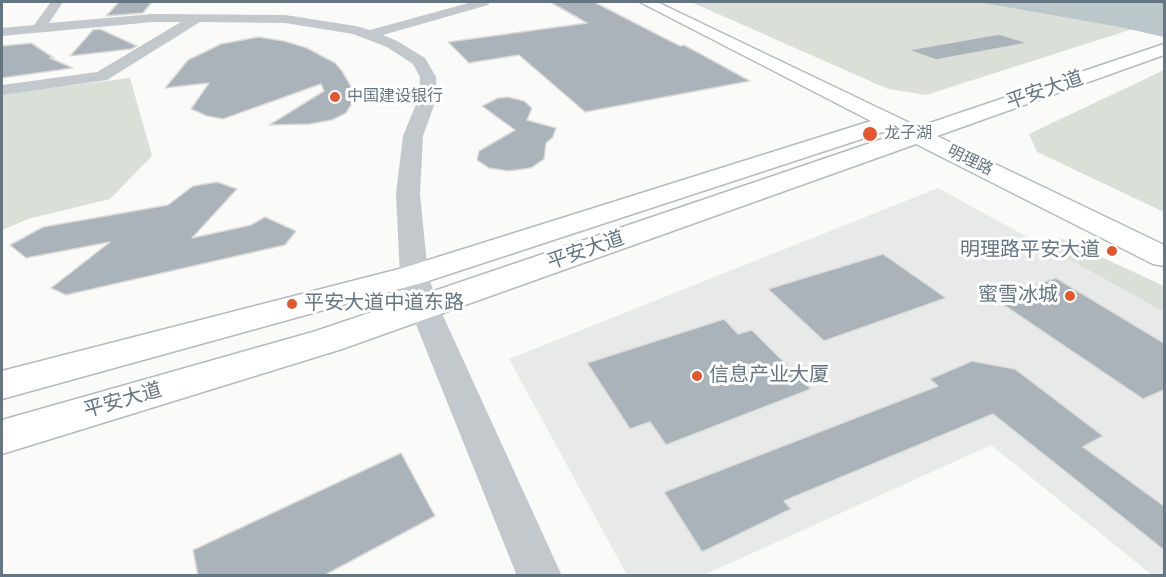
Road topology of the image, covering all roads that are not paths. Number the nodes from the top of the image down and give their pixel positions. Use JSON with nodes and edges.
{"nodes":[{"id":1,"x":57,"y":2,"type":"edge"},
{"id":2,"x":484,"y":2,"type":"edge"},
{"id":3,"x":647,"y":2,"type":"edge"},
{"id":4,"x":672,"y":2,"type":"edge"},
{"id":5,"x":201,"y":17,"type":"junction"},
{"id":6,"x":39,"y":28,"type":"junction"},
{"id":7,"x":2,"y":32,"type":"edge"},
{"id":8,"x":369,"y":35,"type":"junction"},
{"id":9,"x":1130,"y":39,"type":"dead end"},
{"id":10,"x":1164,"y":49,"type":"edge"},
{"id":11,"x":2,"y":90,"type":"edge"},
{"id":12,"x":918,"y":125,"type":"junction"},
{"id":13,"x":1080,"y":192,"type":"dead end"},
{"id":14,"x":1164,"y":257,"type":"edge"},
{"id":15,"x":414,"y":275,"type":"junction"},
{"id":16,"x":424,"y":307,"type":"junction"},
{"id":17,"x":2,"y":386,"type":"edge"},
{"id":18,"x":2,"y":437,"type":"edge"},
{"id":19,"x":540,"y":576,"type":"edge"}],
"edges":[{"from":1,"to":6,"type":"street"},
{"from":2,"to":8,"type":"street"},
{"from":3,"to":12,"type":"main road","name":"明理路"},
{"from":4,"to":12,"type":"main road","name":"明理路"},
{"from":5,"to":6,"type":"street"},
{"from":5,"to":8,"type":"street"},
{"from":5,"to":11,"type":"street"},
{"from":6,"to":7,"type":"street"},
{"from":8,"to":15,"type":"street"},
{"from":9,"to":12,"type":"main road","name":"平安大道"},
{"from":10,"to":12,"type":"main road","name":"平安大道"},
{"from":12,"to":13,"type":"main road","name":"明理路"},
{"from":12,"to":14,"type":"main road","name":"明理路"},
{"from":12,"to":15,"type":"main road","name":"平安大道"},
{"from":12,"to":16,"type":"main road","name":"平安大道"},
{"from":15,"to":16,"type":"street"},
{"from":15,"to":17,"type":"main road","name":"平安大道"},
{"from":16,"to":18,"type":"main road","name":"平安大道"},
{"from":16,"to":19,"type":"street"}]}
